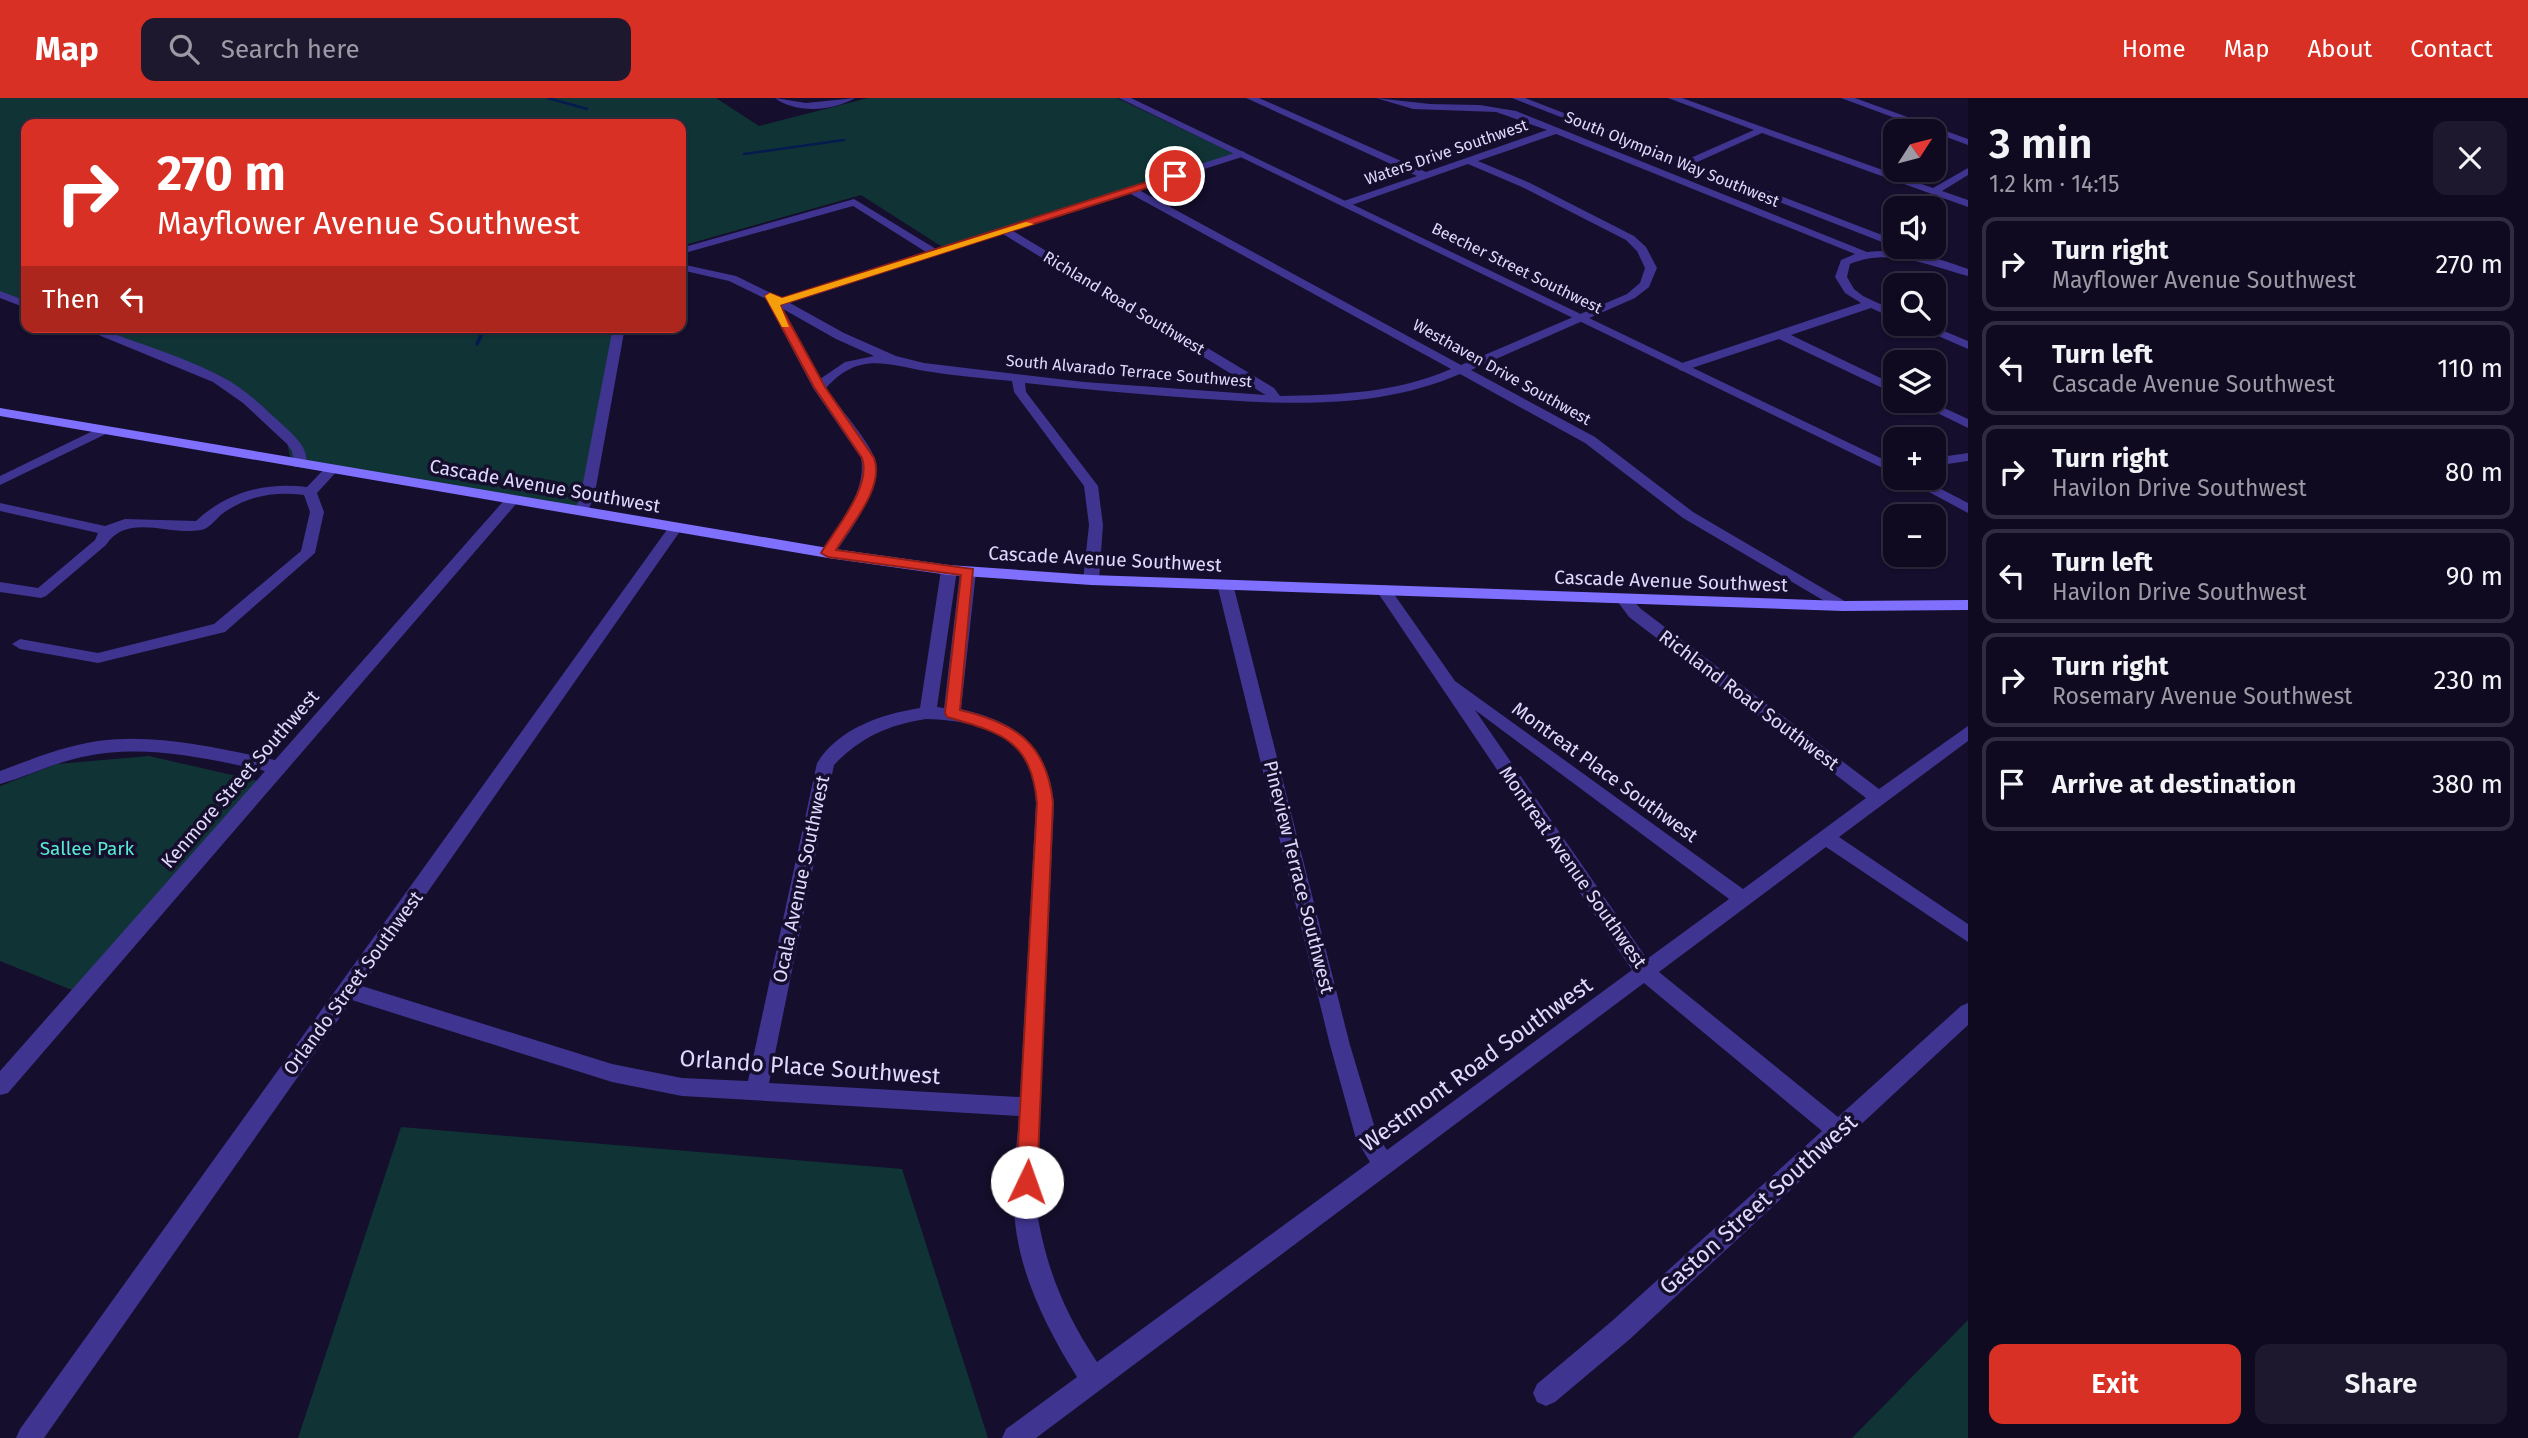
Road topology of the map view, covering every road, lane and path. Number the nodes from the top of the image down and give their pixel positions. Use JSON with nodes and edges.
{"nodes":[{"id":1,"x":780,"y":98,"type":"edge"},
{"id":2,"x":850,"y":98,"type":"edge"},
{"id":3,"x":1124,"y":98,"type":"edge"},
{"id":4,"x":1251,"y":98,"type":"edge"},
{"id":5,"x":1381,"y":98,"type":"edge"},
{"id":6,"x":1517,"y":98,"type":"edge"},
{"id":7,"x":1673,"y":98,"type":"edge"},
{"id":8,"x":1846,"y":98,"type":"edge"},
{"id":9,"x":1557,"y":130,"type":"junction"},
{"id":10,"x":1762,"y":130,"type":"junction"},
{"id":11,"x":1968,"y":142,"type":"edge"},
{"id":12,"x":1241,"y":155,"type":"junction"},
{"id":13,"x":1469,"y":161,"type":"junction"},
{"id":14,"x":1688,"y":163,"type":"junction"},
{"id":15,"x":1968,"y":171,"type":"edge"},
{"id":16,"x":1426,"y":176,"type":"junction"},
{"id":17,"x":1131,"y":190,"type":"junction"},
{"id":18,"x":1934,"y":191,"type":"junction"},
{"id":19,"x":1345,"y":204,"type":"junction"},
{"id":20,"x":1968,"y":204,"type":"edge"},
{"id":21,"x":1006,"y":231,"type":"junction"},
{"id":22,"x":1883,"y":239,"type":"edge"},
{"id":23,"x":686,"y":250,"type":"edge"},
{"id":24,"x":937,"y":254,"type":"junction"},
{"id":25,"x":1866,"y":255,"type":"junction"},
{"id":26,"x":1932,"y":259,"type":"edge"},
{"id":27,"x":1944,"y":264,"type":"junction"},
{"id":28,"x":686,"y":268,"type":"edge"},
{"id":29,"x":1968,"y":273,"type":"edge"},
{"id":30,"x":0,"y":294,"type":"edge"},
{"id":31,"x":775,"y":299,"type":"junction"},
{"id":32,"x":21,"y":303,"type":"edge"},
{"id":33,"x":1871,"y":304,"type":"junction"},
{"id":34,"x":1883,"y":310,"type":"edge"},
{"id":35,"x":1581,"y":318,"type":"junction"},
{"id":36,"x":101,"y":333,"type":"edge"},
{"id":37,"x":617,"y":333,"type":"edge"},
{"id":38,"x":1779,"y":334,"type":"junction"},
{"id":39,"x":1946,"y":336,"type":"edge"},
{"id":40,"x":1968,"y":345,"type":"edge"},
{"id":41,"x":892,"y":359,"type":"junction"},
{"id":42,"x":1683,"y":367,"type":"junction"},
{"id":43,"x":1463,"y":371,"type":"junction"},
{"id":44,"x":1018,"y":380,"type":"junction"},
{"id":45,"x":1883,"y":384,"type":"edge"},
{"id":46,"x":820,"y":387,"type":"junction"},
{"id":47,"x":1276,"y":400,"type":"junction"},
{"id":48,"x":0,"y":412,"type":"edge"},
{"id":49,"x":1945,"y":413,"type":"edge"},
{"id":50,"x":1968,"y":424,"type":"edge"},
{"id":51,"x":103,"y":430,"type":"junction"},
{"id":52,"x":1968,"y":457,"type":"edge"},
{"id":53,"x":1946,"y":460,"type":"edge"},
{"id":54,"x":300,"y":464,"type":"junction"},
{"id":55,"x":1883,"y":464,"type":"edge"},
{"id":56,"x":332,"y":469,"type":"junction"},
{"id":57,"x":0,"y":481,"type":"edge"},
{"id":58,"x":1932,"y":490,"type":"edge"},
{"id":59,"x":310,"y":492,"type":"junction"},
{"id":60,"x":512,"y":500,"type":"junction"},
{"id":61,"x":0,"y":507,"type":"edge"},
{"id":62,"x":1968,"y":509,"type":"edge"},
{"id":63,"x":15,"y":512,"type":"junction"},
{"id":64,"x":581,"y":512,"type":"junction"},
{"id":65,"x":0,"y":524,"type":"edge"},
{"id":66,"x":676,"y":527,"type":"junction"},
{"id":67,"x":107,"y":531,"type":"junction"},
{"id":68,"x":828,"y":553,"type":"junction"},
{"id":69,"x":949,"y":570,"type":"junction"},
{"id":70,"x":968,"y":572,"type":"junction"},
{"id":71,"x":1091,"y":580,"type":"junction"},
{"id":72,"x":1225,"y":584,"type":"junction"},
{"id":73,"x":0,"y":587,"type":"edge"},
{"id":74,"x":1384,"y":590,"type":"junction"},
{"id":75,"x":1623,"y":598,"type":"junction"},
{"id":76,"x":1968,"y":605,"type":"edge"},
{"id":77,"x":1843,"y":606,"type":"junction"},
{"id":78,"x":20,"y":644,"type":"dead end"},
{"id":79,"x":1443,"y":679,"type":"junction"},
{"id":80,"x":928,"y":712,"type":"junction"},
{"id":81,"x":952,"y":713,"type":"junction"},
{"id":82,"x":1968,"y":732,"type":"edge"},
{"id":83,"x":278,"y":767,"type":"junction"},
{"id":84,"x":0,"y":778,"type":"edge"},
{"id":85,"x":1880,"y":798,"type":"junction"},
{"id":86,"x":1826,"y":838,"type":"junction"},
{"id":87,"x":1742,"y":899,"type":"junction"},
{"id":88,"x":1968,"y":934,"type":"edge"},
{"id":89,"x":1645,"y":972,"type":"junction"},
{"id":90,"x":348,"y":990,"type":"junction"},
{"id":91,"x":1968,"y":1012,"type":"edge"},
{"id":92,"x":0,"y":1086,"type":"edge"},
{"id":93,"x":756,"y":1093,"type":"junction"},
{"id":94,"x":1030,"y":1107,"type":"junction"},
{"id":95,"x":1838,"y":1131,"type":"junction"},
{"id":96,"x":1384,"y":1165,"type":"junction"},
{"id":97,"x":1094,"y":1380,"type":"junction"},
{"id":98,"x":1546,"y":1393,"type":"dead end"},
{"id":99,"x":30,"y":1438,"type":"edge"},
{"id":100,"x":1015,"y":1438,"type":"edge"}],
"edges":[{"from":1,"to":2,"type":"street"},
{"from":3,"to":12,"type":"street","name":"Beecher Street Southwest"},
{"from":4,"to":16,"type":"street"},
{"from":5,"to":9,"type":"street","name":"South Olympian Way Southwest"},
{"from":6,"to":14,"type":"street"},
{"from":7,"to":10,"type":"street"},
{"from":8,"to":11,"type":"street"},
{"from":9,"to":13,"type":"street","name":"Waters Drive Southwest"},
{"from":9,"to":25,"type":"street","name":"South Olympian Way Southwest"},
{"from":10,"to":14,"type":"street"},
{"from":10,"to":18,"type":"street"},
{"from":12,"to":17,"type":"street"},
{"from":12,"to":19,"type":"street","name":"Beecher Street Southwest"},
{"from":13,"to":16,"type":"street","name":"Waters Drive Southwest"},
{"from":13,"to":35,"type":"street","name":"South Alvarado Terrace Southwest"},
{"from":14,"to":22,"type":"street"},
{"from":15,"to":18,"type":"street"},
{"from":16,"to":19,"type":"street","name":"Waters Drive Southwest"},
{"from":17,"to":21,"type":"street"},
{"from":17,"to":43,"type":"street","name":"Westhaven Drive Southwest"},
{"from":18,"to":20,"type":"street"},
{"from":19,"to":35,"type":"street","name":"Beecher Street Southwest"},
{"from":21,"to":24,"type":"street"},
{"from":21,"to":47,"type":"street","name":"Richland Road Southwest"},
{"from":23,"to":24,"type":"street"},
{"from":24,"to":31,"type":"street"},
{"from":25,"to":27,"type":"street"},
{"from":25,"to":33,"type":"street"},
{"from":26,"to":27,"type":"street"},
{"from":27,"to":29,"type":"street"},
{"from":28,"to":31,"type":"street","name":"South Alvarado Terrace Southwest"},
{"from":30,"to":32,"type":"street"},
{"from":31,"to":41,"type":"street","name":"South Alvarado Terrace Southwest"},
{"from":31,"to":46,"type":"street"},
{"from":33,"to":34,"type":"street"},
{"from":33,"to":38,"type":"street"},
{"from":35,"to":42,"type":"street","name":"Beecher Street Southwest"},
{"from":35,"to":43,"type":"street","name":"South Alvarado Terrace Southwest"},
{"from":36,"to":54,"type":"street"},
{"from":37,"to":64,"type":"street"},
{"from":38,"to":42,"type":"street"},
{"from":38,"to":45,"type":"street"},
{"from":39,"to":40,"type":"street"},
{"from":41,"to":44,"type":"street","name":"South Alvarado Terrace Southwest"},
{"from":41,"to":46,"type":"street"},
{"from":42,"to":55,"type":"street","name":"Beecher Street Southwest"},
{"from":43,"to":47,"type":"street","name":"South Alvarado Terrace Southwest"},
{"from":43,"to":77,"type":"street","name":"Westhaven Drive Southwest"},
{"from":44,"to":47,"type":"street","name":"South Alvarado Terrace Southwest"},
{"from":44,"to":71,"type":"street"},
{"from":46,"to":68,"type":"street"},
{"from":48,"to":51,"type":"main road","name":"Cascade Avenue Southwest"},
{"from":49,"to":50,"type":"street"},
{"from":51,"to":54,"type":"main road","name":"Cascade Avenue Southwest"},
{"from":51,"to":57,"type":"street"},
{"from":52,"to":53,"type":"street"},
{"from":54,"to":56,"type":"main road","name":"Cascade Avenue Southwest"},
{"from":56,"to":59,"type":"street"},
{"from":56,"to":60,"type":"main road","name":"Cascade Avenue Southwest"},
{"from":58,"to":62,"type":"street"},
{"from":59,"to":67,"type":"street"},
{"from":59,"to":78,"type":"street"},
{"from":60,"to":64,"type":"main road","name":"Cascade Avenue Southwest"},
{"from":60,"to":83,"type":"street","name":"Kenmore Street Southwest"},
{"from":61,"to":63,"type":"street"},
{"from":63,"to":65,"type":"street"},
{"from":63,"to":67,"type":"street"},
{"from":64,"to":66,"type":"main road","name":"Cascade Avenue Southwest"},
{"from":66,"to":68,"type":"main road","name":"Cascade Avenue Southwest"},
{"from":66,"to":90,"type":"street","name":"Orlando Street Southwest"},
{"from":67,"to":73,"type":"street"},
{"from":68,"to":69,"type":"main road","name":"Cascade Avenue Southwest"},
{"from":69,"to":70,"type":"main road","name":"Cascade Avenue Southwest"},
{"from":69,"to":80,"type":"street"},
{"from":70,"to":71,"type":"main road","name":"Cascade Avenue Southwest"},
{"from":70,"to":81,"type":"street"},
{"from":71,"to":72,"type":"main road","name":"Cascade Avenue Southwest"},
{"from":72,"to":74,"type":"main road","name":"Cascade Avenue Southwest"},
{"from":72,"to":96,"type":"street","name":"Pineview Terrace Southwest"},
{"from":74,"to":75,"type":"main road","name":"Cascade Avenue Southwest"},
{"from":74,"to":79,"type":"street","name":"Montreat Avenue Southwest"},
{"from":75,"to":77,"type":"main road","name":"Cascade Avenue Southwest"},
{"from":75,"to":85,"type":"street","name":"Richland Road Southwest"},
{"from":76,"to":77,"type":"main road","name":"Cascade Avenue Southwest"},
{"from":79,"to":87,"type":"street","name":"Montreat Place Southwest"},
{"from":79,"to":89,"type":"street","name":"Montreat Avenue Southwest"},
{"from":80,"to":81,"type":"street","name":"Ocala Avenue Southwest"},
{"from":80,"to":93,"type":"street","name":"Ocala Avenue Southwest"},
{"from":81,"to":94,"type":"street","name":"Ocala Avenue Southwest"},
{"from":82,"to":85,"type":"street","name":"Westmont Road Southwest"},
{"from":83,"to":84,"type":"street"},
{"from":83,"to":92,"type":"street","name":"Kenmore Street Southwest"},
{"from":85,"to":86,"type":"street","name":"Westmont Road Southwest"},
{"from":86,"to":87,"type":"street","name":"Westmont Road Southwest"},
{"from":86,"to":88,"type":"street"},
{"from":87,"to":89,"type":"street","name":"Westmont Road Southwest"},
{"from":89,"to":95,"type":"street","name":"Montreat Avenue Southwest"},
{"from":89,"to":96,"type":"street","name":"Westmont Road Southwest"},
{"from":90,"to":93,"type":"street","name":"Orlando Place Southwest"},
{"from":90,"to":99,"type":"street","name":"Orlando Street Southwest"},
{"from":91,"to":95,"type":"street","name":"Gaston Street Southwest"},
{"from":93,"to":94,"type":"street","name":"Orlando Place Southwest"},
{"from":94,"to":97,"type":"street","name":"Ocala Avenue Southwest"},
{"from":95,"to":98,"type":"street","name":"Gaston Street Southwest"},
{"from":96,"to":97,"type":"street","name":"Westmont Road Southwest"},
{"from":97,"to":100,"type":"street","name":"Westmont Road Southwest"}]}
